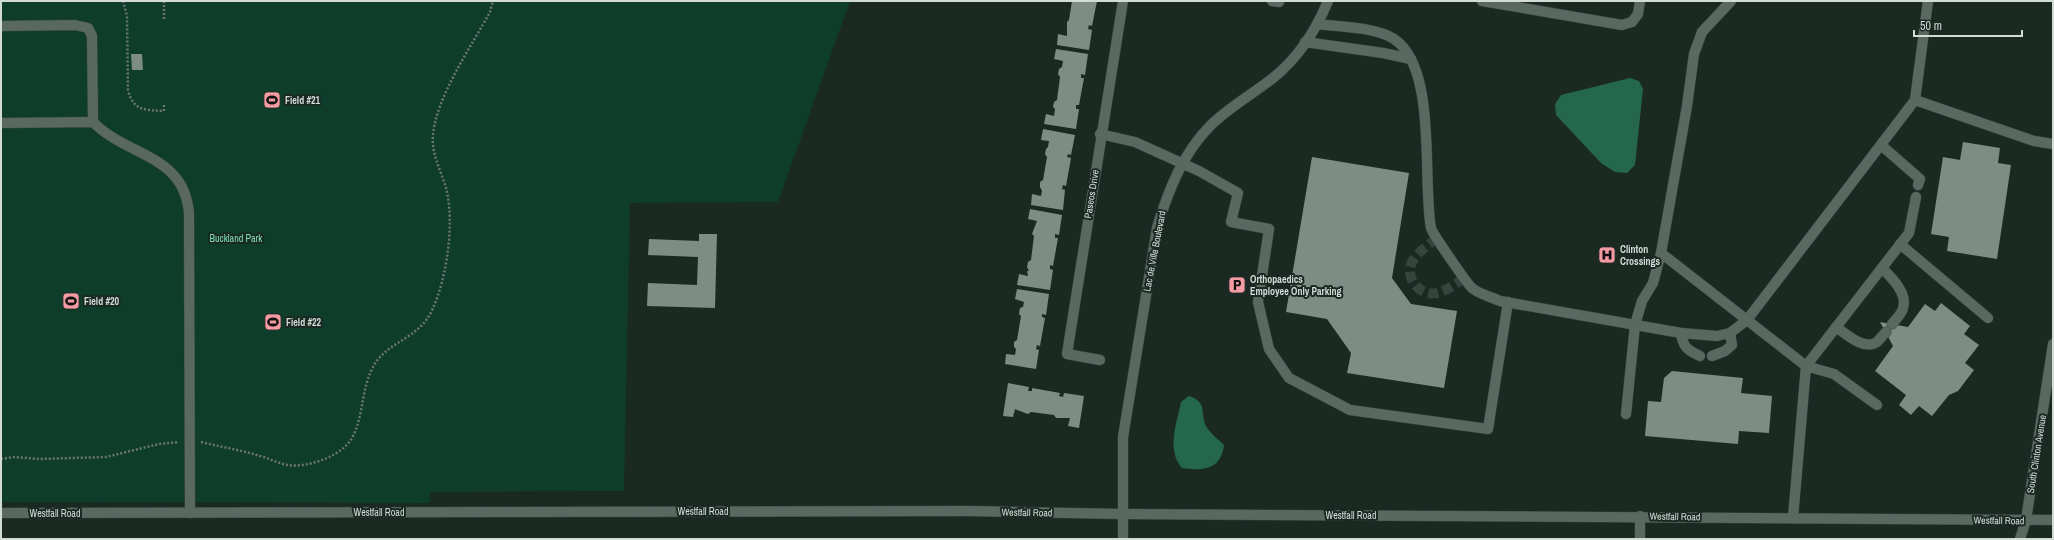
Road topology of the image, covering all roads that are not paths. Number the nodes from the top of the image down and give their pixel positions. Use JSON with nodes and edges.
{"nodes":[{"id":1,"x":1123,"y":1,"type":"edge"},
{"id":2,"x":1328,"y":1,"type":"edge"},
{"id":3,"x":1482,"y":1,"type":"edge"},
{"id":4,"x":1640,"y":1,"type":"edge"},
{"id":5,"x":1731,"y":1,"type":"edge"},
{"id":6,"x":1928,"y":1,"type":"edge"},
{"id":7,"x":1317,"y":24,"type":"junction"},
{"id":8,"x":1,"y":26,"type":"edge"},
{"id":9,"x":1305,"y":42,"type":"junction"},
{"id":10,"x":1411,"y":59,"type":"junction"},
{"id":11,"x":1915,"y":100,"type":"junction"},
{"id":12,"x":93,"y":122,"type":"junction"},
{"id":13,"x":1,"y":123,"type":"edge"},
{"id":14,"x":1100,"y":134,"type":"junction"},
{"id":15,"x":2053,"y":144,"type":"edge"},
{"id":16,"x":1880,"y":145,"type":"junction"},
{"id":17,"x":1183,"y":163,"type":"junction"},
{"id":18,"x":1918,"y":185,"type":"dead end"},
{"id":19,"x":1916,"y":197,"type":"dead end"},
{"id":20,"x":1900,"y":244,"type":"junction"},
{"id":21,"x":1661,"y":253,"type":"junction"},
{"id":22,"x":1882,"y":268,"type":"junction"},
{"id":23,"x":1508,"y":302,"type":"junction"},
{"id":24,"x":1988,"y":318,"type":"dead end"},
{"id":25,"x":1747,"y":320,"type":"junction"},
{"id":26,"x":1635,"y":324,"type":"junction"},
{"id":27,"x":1836,"y":327,"type":"junction"},
{"id":28,"x":1681,"y":333,"type":"junction"},
{"id":29,"x":1730,"y":333,"type":"junction"},
{"id":30,"x":2053,"y":344,"type":"edge"},
{"id":31,"x":1700,"y":356,"type":"dead end"},
{"id":32,"x":1712,"y":356,"type":"dead end"},
{"id":33,"x":1100,"y":360,"type":"dead end"},
{"id":34,"x":1806,"y":366,"type":"junction"},
{"id":35,"x":1877,"y":405,"type":"dead end"},
{"id":36,"x":1626,"y":414,"type":"dead end"},
{"id":37,"x":1,"y":513,"type":"edge"},
{"id":38,"x":190,"y":513,"type":"junction"},
{"id":39,"x":1122,"y":514,"type":"junction"},
{"id":40,"x":1640,"y":516,"type":"junction"},
{"id":41,"x":1793,"y":518,"type":"junction"},
{"id":42,"x":2026,"y":520,"type":"junction"},
{"id":43,"x":2053,"y":520,"type":"edge"},
{"id":44,"x":1123,"y":539,"type":"edge"},
{"id":45,"x":1640,"y":539,"type":"edge"},
{"id":46,"x":2020,"y":539,"type":"edge"}],
"edges":[{"from":1,"to":14,"type":"street","name":"Paseos Drive"},
{"from":2,"to":7,"type":"street","name":"Lac de Ville Boulevard"},
{"from":3,"to":4,"type":"street"},
{"from":5,"to":21,"type":"street"},
{"from":6,"to":11,"type":"street"},
{"from":7,"to":9,"type":"street","name":"Lac de Ville Boulevard"},
{"from":7,"to":10,"type":"street"},
{"from":8,"to":12,"type":"street"},
{"from":9,"to":10,"type":"street"},
{"from":9,"to":17,"type":"street","name":"Lac de Ville Boulevard"},
{"from":10,"to":23,"type":"street"},
{"from":11,"to":15,"type":"street"},
{"from":11,"to":16,"type":"street"},
{"from":12,"to":13,"type":"street"},
{"from":12,"to":38,"type":"street"},
{"from":14,"to":17,"type":"street"},
{"from":14,"to":33,"type":"street","name":"Paseos Drive"},
{"from":16,"to":18,"type":"street"},
{"from":16,"to":25,"type":"street"},
{"from":17,"to":23,"type":"street"},
{"from":17,"to":39,"type":"street","name":"Lac de Ville Boulevard"},
{"from":19,"to":20,"type":"street"},
{"from":20,"to":22,"type":"street"},
{"from":20,"to":24,"type":"street"},
{"from":21,"to":25,"type":"street"},
{"from":21,"to":26,"type":"street"},
{"from":22,"to":27,"type":"street"},
{"from":22,"to":27,"type":"street"},
{"from":23,"to":26,"type":"street"},
{"from":25,"to":29,"type":"street"},
{"from":25,"to":34,"type":"street"},
{"from":26,"to":28,"type":"street"},
{"from":26,"to":36,"type":"street"},
{"from":27,"to":34,"type":"street"},
{"from":28,"to":29,"type":"street"},
{"from":28,"to":31,"type":"street"},
{"from":29,"to":32,"type":"street"},
{"from":30,"to":42,"type":"street","name":"South Clinton Avenue"},
{"from":34,"to":35,"type":"street"},
{"from":34,"to":41,"type":"street"},
{"from":37,"to":38,"type":"street","name":"Westfall Road"},
{"from":38,"to":39,"type":"street","name":"Westfall Road"},
{"from":39,"to":40,"type":"street","name":"Westfall Road"},
{"from":39,"to":44,"type":"street","name":"Lac de Ville Boulevard"},
{"from":40,"to":41,"type":"street","name":"Westfall Road"},
{"from":40,"to":45,"type":"street"},
{"from":41,"to":42,"type":"street","name":"Westfall Road"},
{"from":42,"to":43,"type":"street","name":"Westfall Road"},
{"from":42,"to":46,"type":"street","name":"South Clinton Avenue"}]}
